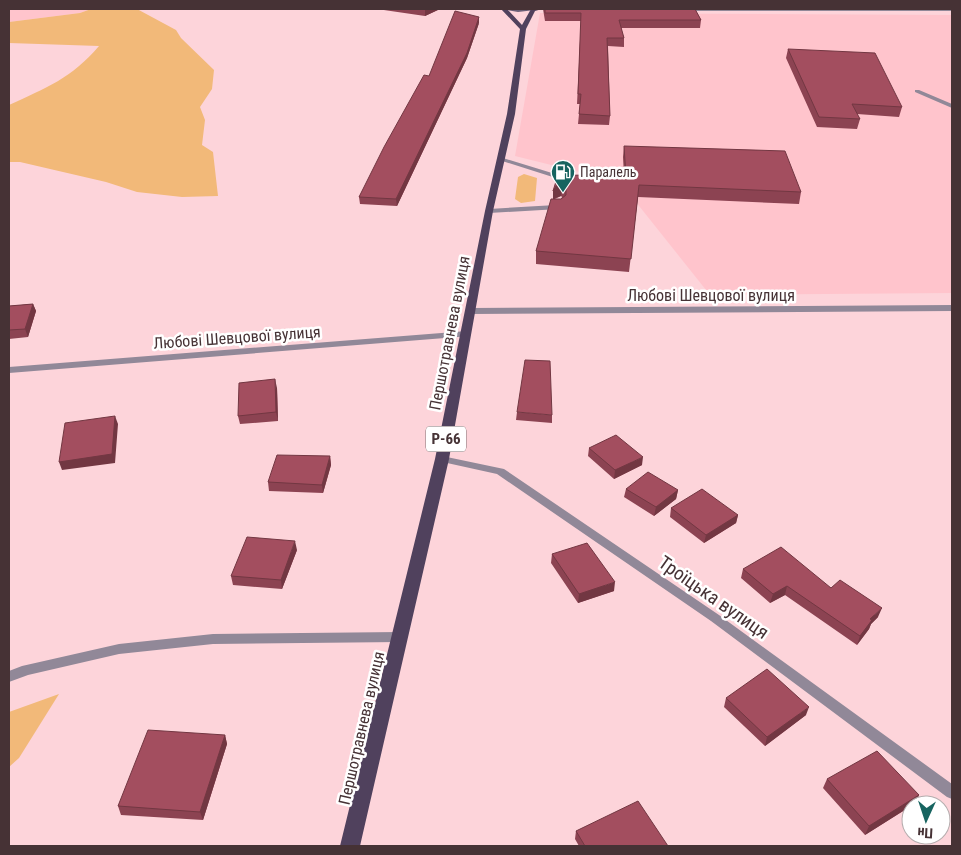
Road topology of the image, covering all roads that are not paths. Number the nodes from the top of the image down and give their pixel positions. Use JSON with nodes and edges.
{"nodes":[{"id":1,"x":504,"y":9,"type":"edge"},
{"id":2,"x":536,"y":10,"type":"edge"},
{"id":3,"x":677,"y":10,"type":"edge"},
{"id":4,"x":952,"y":10,"type":"edge"},
{"id":5,"x":523,"y":29,"type":"junction"},
{"id":6,"x":917,"y":92,"type":"dead end"},
{"id":7,"x":952,"y":106,"type":"edge"},
{"id":8,"x":501,"y":159,"type":"junction"},
{"id":9,"x":562,"y":186,"type":"edge"},
{"id":10,"x":560,"y":200,"type":"edge"},
{"id":11,"x":489,"y":211,"type":"junction"},
{"id":12,"x":952,"y":308,"type":"edge"},
{"id":13,"x":471,"y":311,"type":"junction"},
{"id":14,"x":467,"y":334,"type":"junction"},
{"id":15,"x":9,"y":370,"type":"edge"},
{"id":16,"x":442,"y":459,"type":"junction"},
{"id":17,"x":400,"y":636,"type":"junction"},
{"id":18,"x":9,"y":677,"type":"edge"},
{"id":19,"x":952,"y":792,"type":"edge"},
{"id":20,"x":350,"y":846,"type":"edge"}],
"edges":[{"from":1,"to":2,"type":"main road"},
{"from":1,"to":5,"type":"main road"},
{"from":2,"to":5,"type":"main road","name":"Першотравнева вулиця","number":"Р-66"},
{"from":3,"to":4,"type":"street"},
{"from":5,"to":8,"type":"main road","name":"Першотравнева вулиця","number":"Р-66"},
{"from":6,"to":7,"type":"street"},
{"from":8,"to":9,"type":"street"},
{"from":8,"to":11,"type":"main road","name":"Першотравнева вулиця","number":"Р-66"},
{"from":10,"to":11,"type":"street"},
{"from":11,"to":13,"type":"main road","name":"Першотравнева вулиця","number":"Р-66"},
{"from":12,"to":13,"type":"street","name":"Любові Шевцової вулиця"},
{"from":13,"to":14,"type":"main road","name":"Першотравнева вулиця","number":"Р-66"},
{"from":14,"to":15,"type":"street","name":"Любові Шевцової вулиця"},
{"from":14,"to":16,"type":"main road","name":"Першотравнева вулиця","number":"Р-66"},
{"from":16,"to":17,"type":"main road","name":"Першотравнева вулиця","number":"Р-66"},
{"from":16,"to":19,"type":"street","name":"Троїцька вулиця"},
{"from":17,"to":18,"type":"street"},
{"from":17,"to":20,"type":"main road","name":"Першотравнева вулиця","number":"Р-66"}]}
